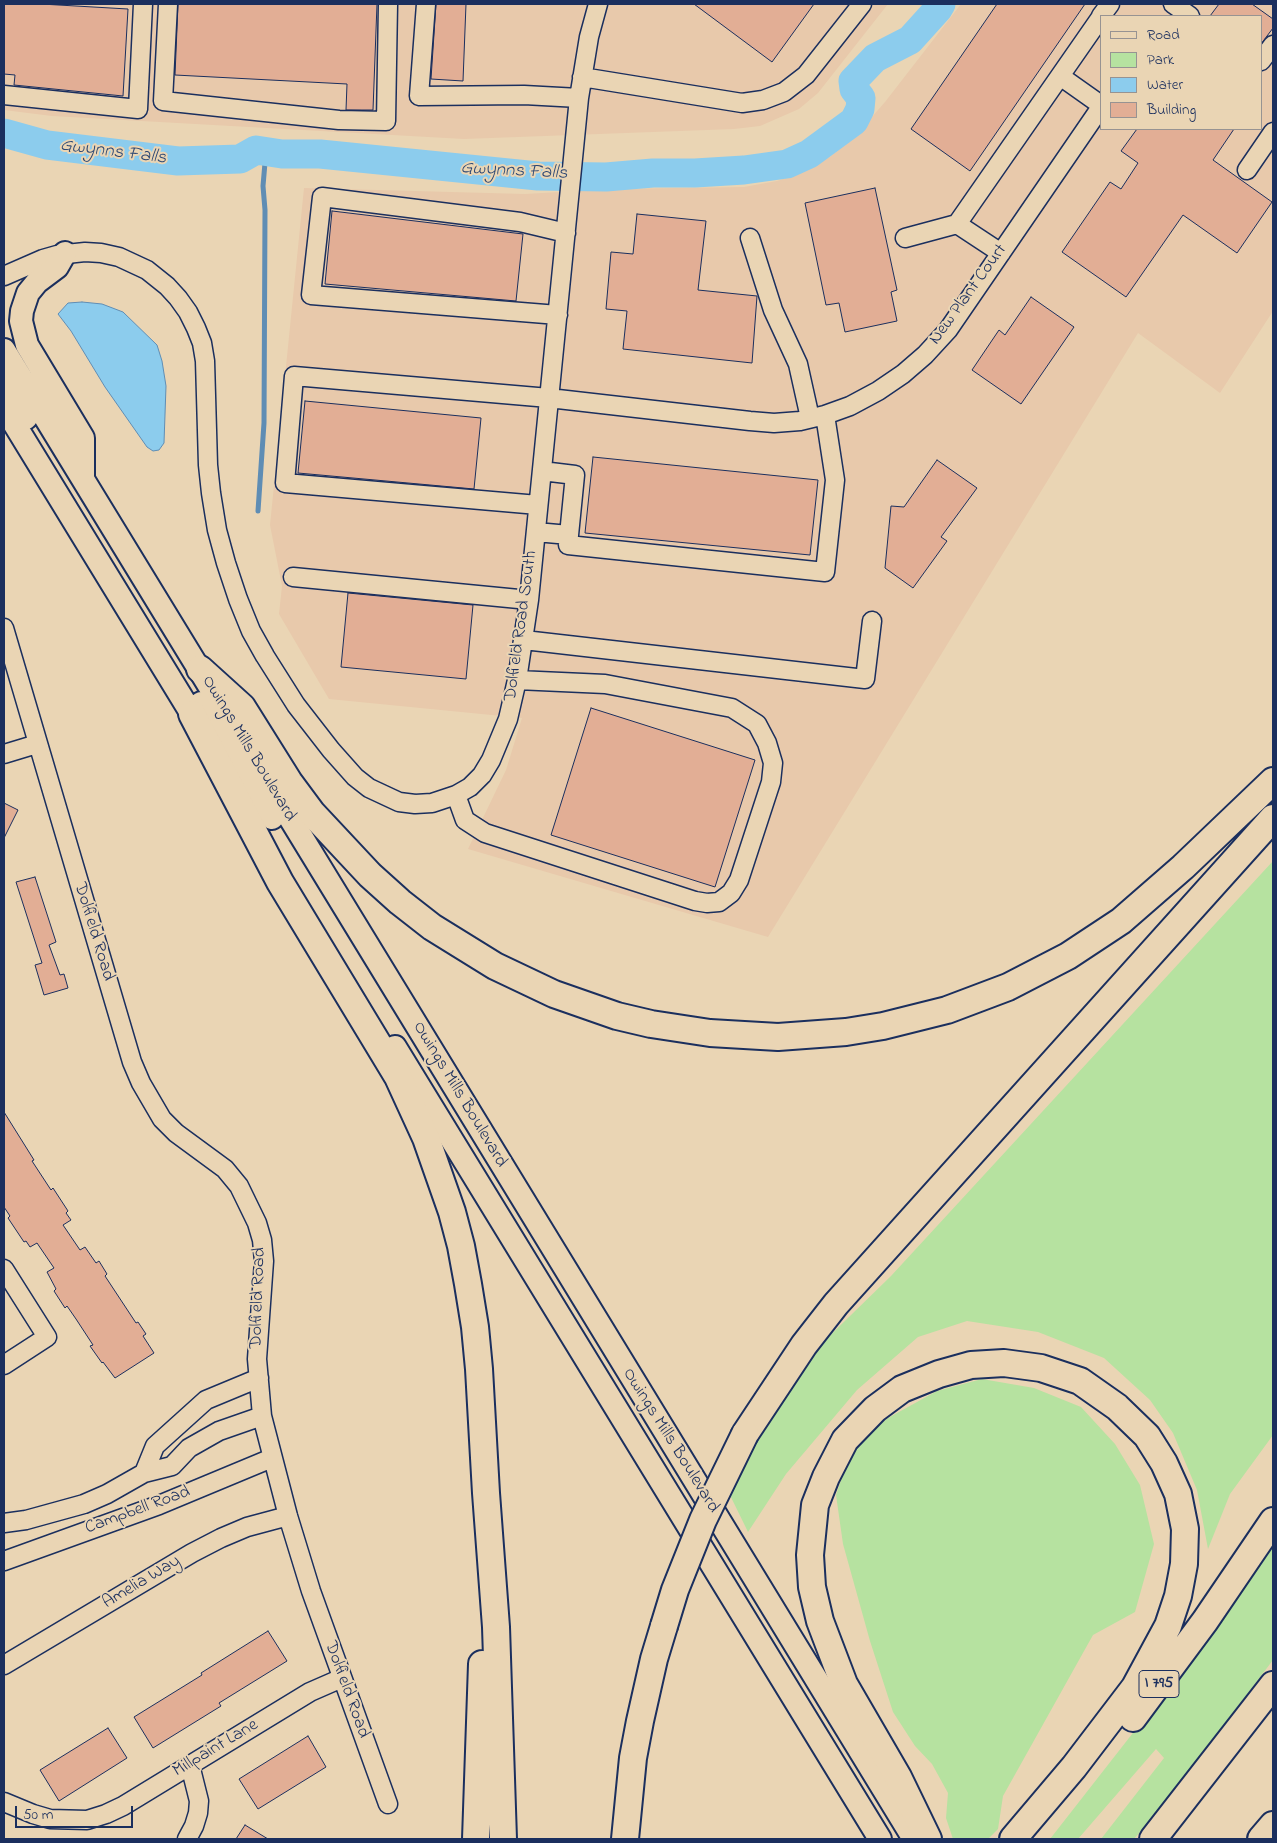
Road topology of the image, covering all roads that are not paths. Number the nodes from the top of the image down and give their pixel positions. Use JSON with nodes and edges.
{"nodes":[{"id":1,"x":143,"y":4,"type":"edge"},
{"id":2,"x":168,"y":4,"type":"edge"},
{"id":3,"x":388,"y":4,"type":"edge"},
{"id":4,"x":426,"y":4,"type":"edge"},
{"id":5,"x":598,"y":4,"type":"edge"},
{"id":6,"x":862,"y":4,"type":"edge"},
{"id":7,"x":1110,"y":4,"type":"edge"},
{"id":8,"x":1172,"y":4,"type":"edge"},
{"id":9,"x":1102,"y":15,"type":"edge"},
{"id":10,"x":1164,"y":15,"type":"edge"},
{"id":11,"x":1188,"y":15,"type":"edge"},
{"id":12,"x":1100,"y":18,"type":"edge"},
{"id":13,"x":1273,"y":45,"type":"edge"},
{"id":14,"x":1262,"y":60,"type":"edge"},
{"id":15,"x":1060,"y":76,"type":"junction"},
{"id":16,"x":582,"y":77,"type":"junction"},
{"id":17,"x":4,"y":95,"type":"edge"},
{"id":18,"x":580,"y":98,"type":"junction"},
{"id":19,"x":1100,"y":105,"type":"edge"},
{"id":20,"x":1100,"y":107,"type":"edge"},
{"id":21,"x":1262,"y":122,"type":"edge"},
{"id":22,"x":1273,"y":131,"type":"edge"},
{"id":23,"x":1247,"y":170,"type":"dead end"},
{"id":24,"x":957,"y":224,"type":"junction"},
{"id":25,"x":566,"y":233,"type":"junction"},
{"id":26,"x":750,"y":238,"type":"dead end"},
{"id":27,"x":905,"y":238,"type":"dead end"},
{"id":28,"x":65,"y":253,"type":"junction"},
{"id":29,"x":1001,"y":253,"type":"junction"},
{"id":30,"x":4,"y":276,"type":"edge"},
{"id":31,"x":558,"y":315,"type":"junction"},
{"id":32,"x":4,"y":350,"type":"edge"},
{"id":33,"x":4,"y":382,"type":"edge"},
{"id":34,"x":549,"y":398,"type":"junction"},
{"id":35,"x":4,"y":407,"type":"edge"},
{"id":36,"x":817,"y":417,"type":"junction"},
{"id":37,"x":542,"y":471,"type":"junction"},
{"id":38,"x":83,"y":478,"type":"junction"},
{"id":39,"x":538,"y":505,"type":"junction"},
{"id":40,"x":536,"y":532,"type":"junction"},
{"id":41,"x":569,"y":535,"type":"junction"},
{"id":42,"x":293,"y":577,"type":"dead end"},
{"id":43,"x":529,"y":600,"type":"junction"},
{"id":44,"x":872,"y":621,"type":"dead end"},
{"id":45,"x":5,"y":634,"type":"edge"},
{"id":46,"x":524,"y":640,"type":"junction"},
{"id":47,"x":200,"y":669,"type":"junction"},
{"id":48,"x":517,"y":680,"type":"junction"},
{"id":49,"x":192,"y":714,"type":"junction"},
{"id":50,"x":37,"y":744,"type":"junction"},
{"id":51,"x":4,"y":754,"type":"edge"},
{"id":52,"x":1273,"y":781,"type":"edge"},
{"id":53,"x":456,"y":796,"type":"junction"},
{"id":54,"x":1273,"y":818,"type":"edge"},
{"id":55,"x":446,"y":1073,"type":"junction"},
{"id":56,"x":4,"y":1270,"type":"edge"},
{"id":57,"x":4,"y":1366,"type":"edge"},
{"id":58,"x":259,"y":1378,"type":"junction"},
{"id":59,"x":262,"y":1416,"type":"junction"},
{"id":60,"x":175,"y":1428,"type":"junction"},
{"id":61,"x":189,"y":1448,"type":"junction"},
{"id":62,"x":272,"y":1458,"type":"junction"},
{"id":63,"x":144,"y":1473,"type":"junction"},
{"id":64,"x":486,"y":1493,"type":"junction"},
{"id":65,"x":288,"y":1516,"type":"junction"},
{"id":66,"x":1273,"y":1521,"type":"edge"},
{"id":67,"x":4,"y":1523,"type":"edge"},
{"id":68,"x":4,"y":1561,"type":"edge"},
{"id":69,"x":4,"y":1665,"type":"edge"},
{"id":70,"x":342,"y":1678,"type":"junction"},
{"id":71,"x":1273,"y":1684,"type":"edge"},
{"id":72,"x":190,"y":1765,"type":"junction"},
{"id":73,"x":4,"y":1802,"type":"edge"},
{"id":74,"x":388,"y":1804,"type":"dead end"},
{"id":75,"x":1273,"y":1825,"type":"edge"},
{"id":76,"x":186,"y":1839,"type":"edge"},
{"id":77,"x":476,"y":1839,"type":"edge"},
{"id":78,"x":503,"y":1839,"type":"edge"},
{"id":79,"x":624,"y":1839,"type":"edge"},
{"id":80,"x":880,"y":1839,"type":"edge"},
{"id":81,"x":914,"y":1839,"type":"edge"},
{"id":82,"x":928,"y":1839,"type":"edge"},
{"id":83,"x":1013,"y":1839,"type":"edge"},
{"id":84,"x":1035,"y":1839,"type":"edge"},
{"id":85,"x":1153,"y":1839,"type":"edge"},
{"id":86,"x":1262,"y":1839,"type":"edge"}],
"edges":[{"from":1,"to":17,"type":"street"},
{"from":2,"to":3,"type":"street"},
{"from":4,"to":18,"type":"street"},
{"from":5,"to":16,"type":"street","name":"Dolfield Road South"},
{"from":6,"to":16,"type":"street"},
{"from":7,"to":9,"type":"street"},
{"from":8,"to":10,"type":"street"},
{"from":8,"to":11,"type":"street"},
{"from":12,"to":15,"type":"street"},
{"from":13,"to":14,"type":"street"},
{"from":15,"to":19,"type":"street"},
{"from":15,"to":24,"type":"street"},
{"from":16,"to":18,"type":"street","name":"Dolfield Road South"},
{"from":18,"to":25,"type":"street","name":"Dolfield Road South"},
{"from":20,"to":29,"type":"street","name":"New Plant Court"},
{"from":21,"to":22,"type":"street"},
{"from":22,"to":23,"type":"street"},
{"from":24,"to":27,"type":"street"},
{"from":24,"to":29,"type":"street"},
{"from":25,"to":31,"type":"street","name":"Dolfield Road South"},
{"from":25,"to":31,"type":"street"},
{"from":26,"to":36,"type":"street"},
{"from":28,"to":30,"type":"street","name":"Dolfield Road South"},
{"from":28,"to":38,"type":"main road"},
{"from":28,"to":53,"type":"street","name":"Dolfield Road South"},
{"from":29,"to":36,"type":"street","name":"New Plant Court"},
{"from":31,"to":34,"type":"street","name":"Dolfield Road South"},
{"from":32,"to":38,"type":"main road","name":"Owings Mills Boulevard"},
{"from":33,"to":55,"type":"main road"},
{"from":34,"to":36,"type":"street","name":"New Plant Court"},
{"from":34,"to":37,"type":"street","name":"Dolfield Road South"},
{"from":34,"to":39,"type":"street","name":"New Plant Court"},
{"from":35,"to":49,"type":"main road","name":"Owings Mills Boulevard"},
{"from":36,"to":41,"type":"street"},
{"from":37,"to":39,"type":"street","name":"Dolfield Road South"},
{"from":37,"to":41,"type":"street"},
{"from":38,"to":47,"type":"main road","name":"Owings Mills Boulevard"},
{"from":39,"to":40,"type":"street","name":"Dolfield Road South"},
{"from":40,"to":41,"type":"street"},
{"from":40,"to":43,"type":"street","name":"Dolfield Road South"},
{"from":42,"to":43,"type":"street"},
{"from":43,"to":46,"type":"street","name":"Dolfield Road South"},
{"from":44,"to":46,"type":"street"},
{"from":45,"to":50,"type":"street","name":"Dolfield Road"},
{"from":46,"to":48,"type":"street","name":"Dolfield Road South"},
{"from":47,"to":52,"type":"highway"},
{"from":47,"to":55,"type":"main road","name":"Owings Mills Boulevard"},
{"from":48,"to":53,"type":"street","name":"Dolfield Road South"},
{"from":48,"to":53,"type":"street"},
{"from":49,"to":64,"type":"highway"},
{"from":49,"to":80,"type":"main road","name":"Owings Mills Boulevard"},
{"from":50,"to":51,"type":"street"},
{"from":50,"to":58,"type":"street","name":"Dolfield Road"},
{"from":54,"to":79,"type":"highway","bridge":true},
{"from":55,"to":81,"type":"main road","name":"Owings Mills Boulevard"},
{"from":56,"to":57,"type":"street"},
{"from":58,"to":59,"type":"street","name":"Dolfield Road"},
{"from":58,"to":60,"type":"street"},
{"from":59,"to":61,"type":"street"},
{"from":59,"to":62,"type":"street","name":"Dolfield Road"},
{"from":60,"to":61,"type":"street"},
{"from":60,"to":63,"type":"street"},
{"from":61,"to":63,"type":"street"},
{"from":62,"to":65,"type":"street","name":"Dolfield Road"},
{"from":62,"to":68,"type":"street","name":"Campbell Road"},
{"from":63,"to":67,"type":"street"},
{"from":64,"to":77,"type":"highway"},
{"from":64,"to":78,"type":"highway"},
{"from":65,"to":69,"type":"street","name":"Amelia Way"},
{"from":65,"to":70,"type":"street","name":"Dolfield Road"},
{"from":66,"to":84,"type":"highway","number":"I 795"},
{"from":70,"to":72,"type":"street","name":"Millpaint Lane"},
{"from":70,"to":74,"type":"street","name":"Dolfield Road"},
{"from":71,"to":85,"type":"highway"},
{"from":72,"to":73,"type":"street","name":"Millpaint Lane"},
{"from":72,"to":76,"type":"street"},
{"from":75,"to":86,"type":"highway"},
{"from":82,"to":83,"type":"highway"}]}
